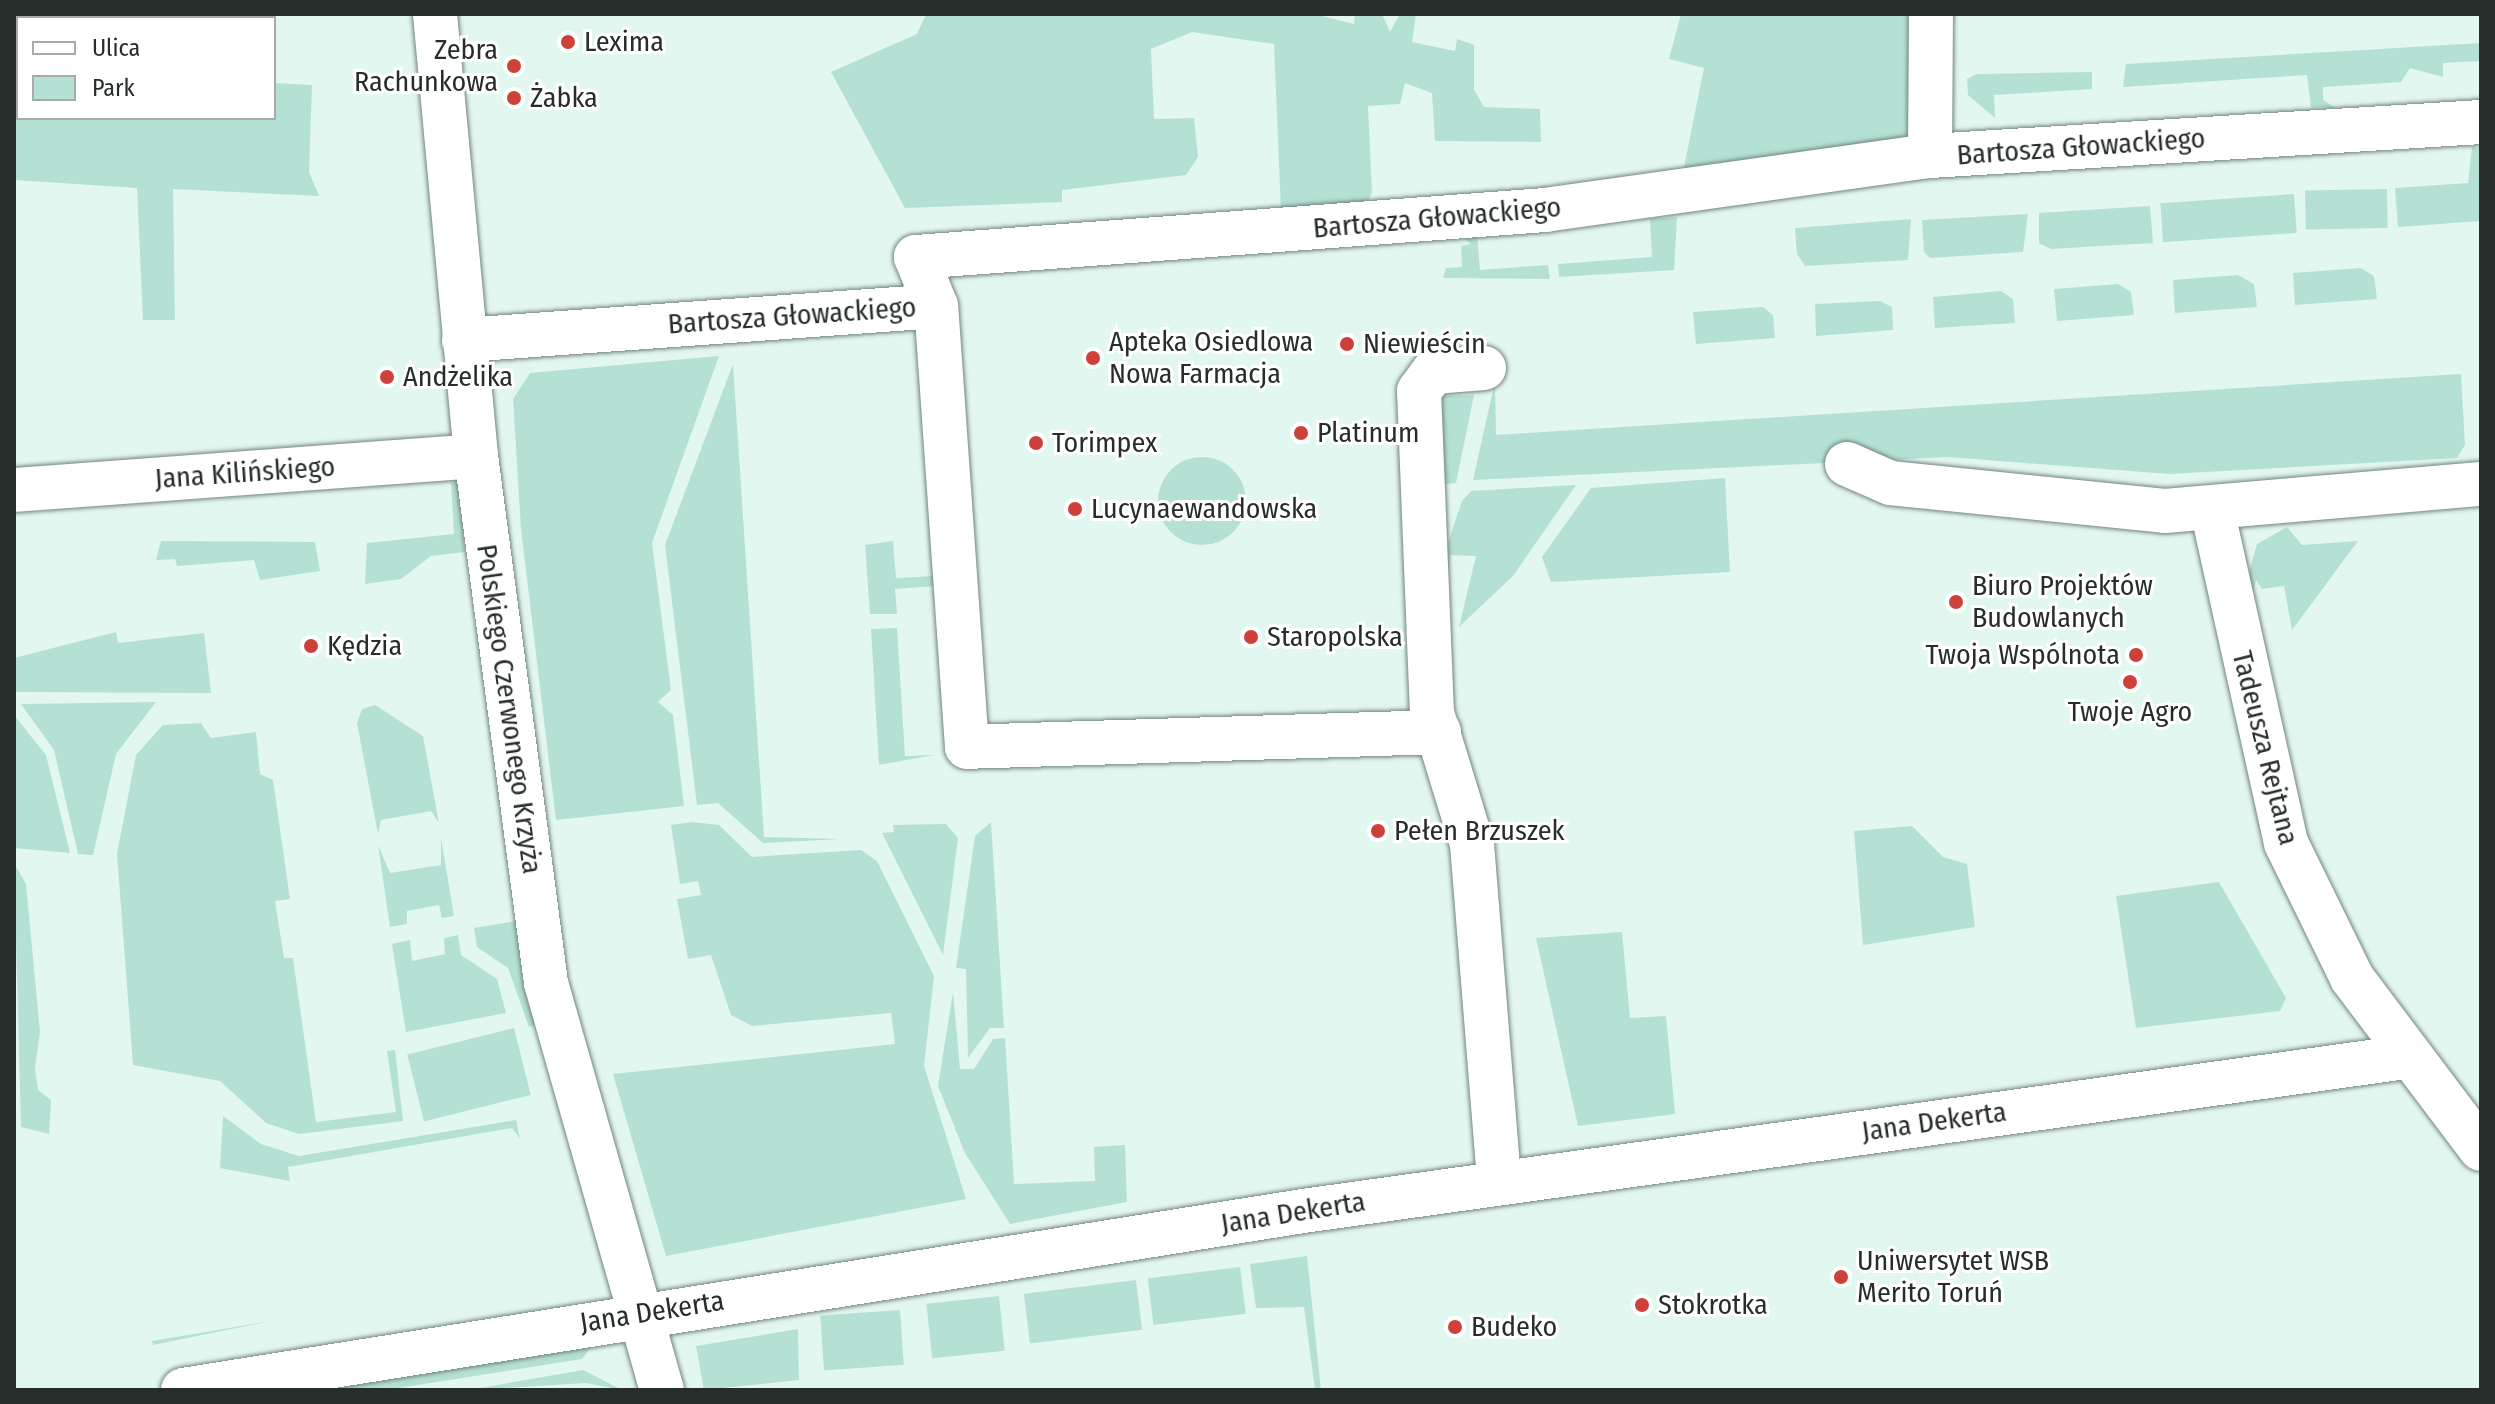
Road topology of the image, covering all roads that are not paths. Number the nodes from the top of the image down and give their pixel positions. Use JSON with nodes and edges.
{"nodes":[{"id":1,"x":435,"y":14,"type":"edge"},
{"id":2,"x":1931,"y":14,"type":"edge"},
{"id":3,"x":2481,"y":122,"type":"edge"},
{"id":4,"x":1930,"y":156,"type":"junction"},
{"id":5,"x":936,"y":306,"type":"junction"},
{"id":6,"x":464,"y":340,"type":"junction"},
{"id":7,"x":1484,"y":368,"type":"dead end"},
{"id":8,"x":476,"y":456,"type":"junction"},
{"id":9,"x":1847,"y":464,"type":"dead end"},
{"id":10,"x":2481,"y":484,"type":"edge"},
{"id":11,"x":14,"y":490,"type":"edge"},
{"id":12,"x":2214,"y":520,"type":"junction"},
{"id":13,"x":1439,"y":732,"type":"junction"},
{"id":14,"x":2406,"y":1057,"type":"junction"},
{"id":15,"x":2481,"y":1149,"type":"edge"},
{"id":16,"x":1499,"y":1182,"type":"junction"},
{"id":17,"x":639,"y":1313,"type":"junction"},
{"id":18,"x":183,"y":1390,"type":"edge"},
{"id":19,"x":662,"y":1390,"type":"edge"}],
"edges":[{"from":1,"to":6,"type":"street","name":"Polskiego Czerwonego Krzyża"},
{"from":2,"to":4,"type":"street"},
{"from":3,"to":4,"type":"street","name":"Bartosza Głowackiego"},
{"from":4,"to":5,"type":"street","name":"Bartosza Głowackiego"},
{"from":5,"to":6,"type":"street","name":"Bartosza Głowackiego"},
{"from":5,"to":13,"type":"street"},
{"from":6,"to":8,"type":"street","name":"Polskiego Czerwonego Krzyża"},
{"from":7,"to":13,"type":"street"},
{"from":8,"to":11,"type":"street","name":"Jana Kilińskiego"},
{"from":8,"to":17,"type":"street","name":"Polskiego Czerwonego Krzyża"},
{"from":9,"to":12,"type":"street"},
{"from":10,"to":12,"type":"street"},
{"from":12,"to":14,"type":"street","name":"Tadeusza Rejtana"},
{"from":13,"to":16,"type":"street"},
{"from":14,"to":15,"type":"street","name":"Tadeusza Rejtana"},
{"from":14,"to":16,"type":"street","name":"Jana Dekerta"},
{"from":16,"to":17,"type":"street","name":"Jana Dekerta"},
{"from":17,"to":18,"type":"street","name":"Jana Dekerta"},
{"from":17,"to":19,"type":"street","name":"Polskiego Czerwonego Krzyża"}]}
